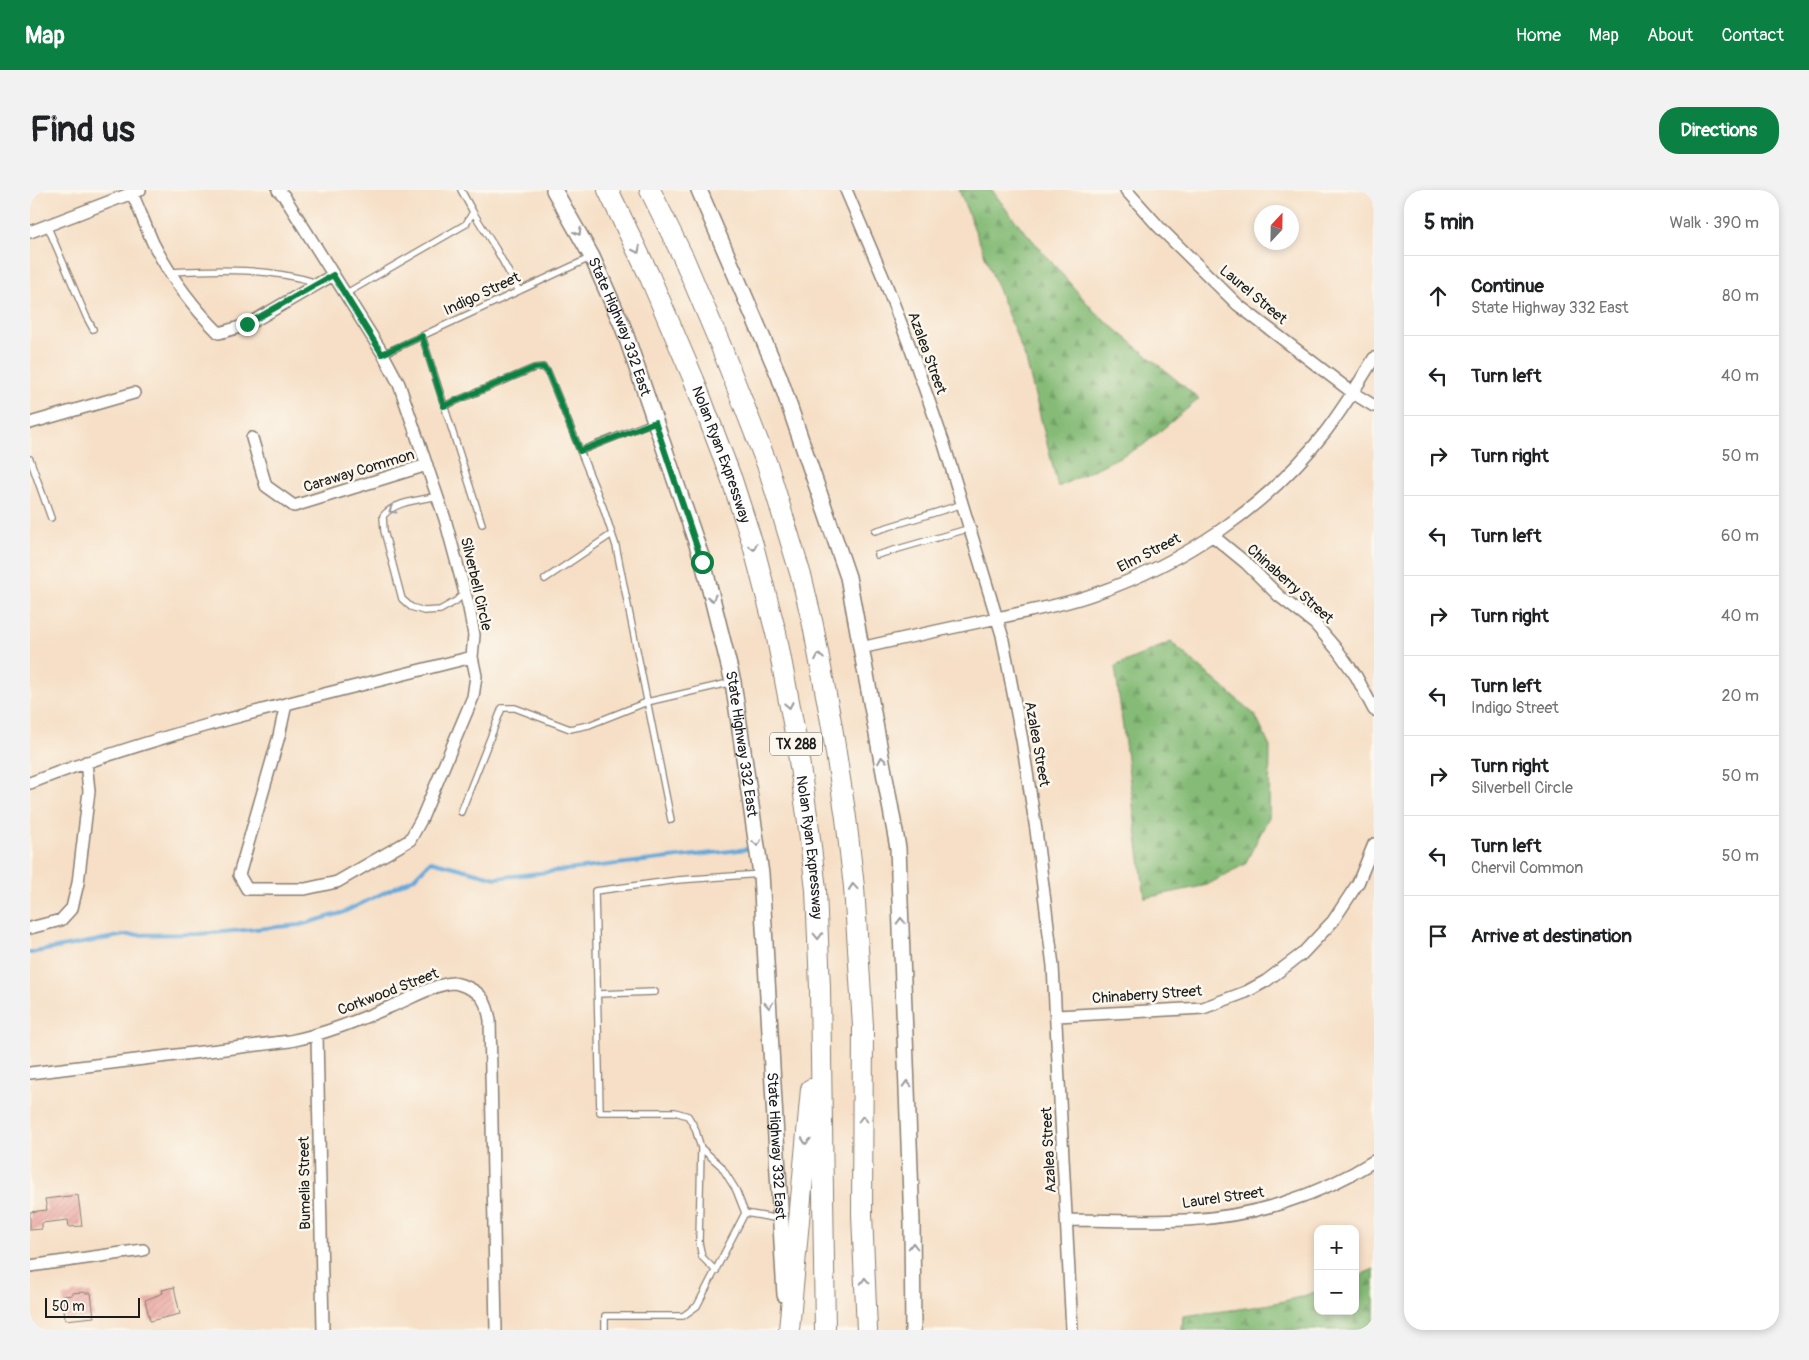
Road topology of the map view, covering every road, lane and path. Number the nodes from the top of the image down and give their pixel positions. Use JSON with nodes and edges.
{"nodes":[{"id":1,"x":278,"y":190,"type":"edge"},
{"id":2,"x":462,"y":190,"type":"edge"},
{"id":3,"x":554,"y":190,"type":"edge"},
{"id":4,"x":608,"y":190,"type":"edge"},
{"id":5,"x":650,"y":190,"type":"edge"},
{"id":6,"x":699,"y":190,"type":"edge"},
{"id":7,"x":846,"y":190,"type":"edge"},
{"id":8,"x":1126,"y":190,"type":"edge"},
{"id":9,"x":136,"y":191,"type":"edge"},
{"id":10,"x":473,"y":212,"type":"junction"},
{"id":11,"x":47,"y":225,"type":"junction"},
{"id":12,"x":30,"y":232,"type":"edge"},
{"id":13,"x":592,"y":257,"type":"junction"},
{"id":14,"x":171,"y":272,"type":"junction"},
{"id":15,"x":333,"y":275,"type":"junction"},
{"id":16,"x":319,"y":283,"type":"junction"},
{"id":17,"x":519,"y":291,"type":"junction"},
{"id":18,"x":345,"y":294,"type":"junction"},
{"id":19,"x":94,"y":330,"type":"dead end"},
{"id":20,"x":422,"y":336,"type":"junction"},
{"id":21,"x":382,"y":354,"type":"junction"},
{"id":22,"x":1374,"y":358,"type":"edge"},
{"id":23,"x":134,"y":393,"type":"dead end"},
{"id":24,"x":1352,"y":393,"type":"junction"},
{"id":25,"x":444,"y":406,"type":"junction"},
{"id":26,"x":1374,"y":406,"type":"edge"},
{"id":27,"x":655,"y":422,"type":"junction"},
{"id":28,"x":30,"y":423,"type":"edge"},
{"id":29,"x":252,"y":438,"type":"dead end"},
{"id":30,"x":580,"y":451,"type":"junction"},
{"id":31,"x":30,"y":459,"type":"edge"},
{"id":32,"x":427,"y":465,"type":"junction"},
{"id":33,"x":438,"y":496,"type":"junction"},
{"id":34,"x":963,"y":504,"type":"junction"},
{"id":35,"x":51,"y":518,"type":"dead end"},
{"id":36,"x":482,"y":524,"type":"dead end"},
{"id":37,"x":970,"y":528,"type":"junction"},
{"id":38,"x":875,"y":531,"type":"dead end"},
{"id":39,"x":612,"y":534,"type":"junction"},
{"id":40,"x":1213,"y":536,"type":"junction"},
{"id":41,"x":877,"y":554,"type":"dead end"},
{"id":42,"x":545,"y":579,"type":"dead end"},
{"id":43,"x":465,"y":592,"type":"junction"},
{"id":44,"x":998,"y":618,"type":"junction"},
{"id":45,"x":861,"y":648,"type":"junction"},
{"id":46,"x":472,"y":657,"type":"junction"},
{"id":47,"x":733,"y":682,"type":"junction"},
{"id":48,"x":647,"y":702,"type":"junction"},
{"id":49,"x":286,"y":704,"type":"junction"},
{"id":50,"x":1374,"y":710,"type":"edge"},
{"id":51,"x":86,"y":762,"type":"junction"},
{"id":52,"x":30,"y":783,"type":"edge"},
{"id":53,"x":461,"y":812,"type":"dead end"},
{"id":54,"x":671,"y":820,"type":"dead end"},
{"id":55,"x":1374,"y":844,"type":"edge"},
{"id":56,"x":761,"y":874,"type":"junction"},
{"id":57,"x":30,"y":928,"type":"edge"},
{"id":58,"x":820,"y":988,"type":"junction"},
{"id":59,"x":655,"y":992,"type":"dead end"},
{"id":60,"x":598,"y":994,"type":"junction"},
{"id":61,"x":1057,"y":1016,"type":"junction"},
{"id":62,"x":317,"y":1035,"type":"junction"},
{"id":63,"x":30,"y":1074,"type":"edge"},
{"id":64,"x":701,"y":1148,"type":"junction"},
{"id":65,"x":1374,"y":1161,"type":"edge"},
{"id":66,"x":745,"y":1213,"type":"junction"},
{"id":67,"x":782,"y":1219,"type":"junction"},
{"id":68,"x":1067,"y":1220,"type":"junction"},
{"id":69,"x":142,"y":1250,"type":"dead end"},
{"id":70,"x":30,"y":1266,"type":"edge"},
{"id":71,"x":716,"y":1271,"type":"junction"},
{"id":72,"x":323,"y":1330,"type":"edge"},
{"id":73,"x":496,"y":1330,"type":"edge"},
{"id":74,"x":605,"y":1330,"type":"edge"},
{"id":75,"x":788,"y":1330,"type":"edge"},
{"id":76,"x":825,"y":1330,"type":"edge"},
{"id":77,"x":867,"y":1330,"type":"edge"},
{"id":78,"x":913,"y":1330,"type":"edge"},
{"id":79,"x":1072,"y":1330,"type":"edge"}],
"edges":[{"from":1,"to":15,"type":"street","name":"Silverbell Circle"},
{"from":2,"to":10,"type":"lane"},
{"from":3,"to":13,"type":"main road","name":"State Highway 332 East","one_way":true},
{"from":4,"to":58,"type":"highway","name":"Nolan Ryan Expressway","number":"TX 288","one_way":true},
{"from":77,"to":5,"type":"highway","number":"TX 288","one_way":true},
{"from":6,"to":45,"type":"main road"},
{"from":7,"to":34,"type":"street","name":"Azalea Street"},
{"from":8,"to":24,"type":"street","name":"Laurel Street"},
{"from":9,"to":11,"type":"street"},
{"from":9,"to":14,"type":"street"},
{"from":10,"to":17,"type":"lane"},
{"from":10,"to":18,"type":"lane"},
{"from":11,"to":12,"type":"street"},
{"from":11,"to":19,"type":"lane"},
{"from":13,"to":17,"type":"lane","name":"Indigo Street"},
{"from":13,"to":27,"type":"main road","name":"State Highway 332 East"},
{"from":14,"to":16,"type":"lane"},
{"from":14,"to":16,"type":"street"},
{"from":15,"to":16,"type":"street"},
{"from":15,"to":18,"type":"street","name":"Silverbell Circle"},
{"from":17,"to":20,"type":"lane","name":"Indigo Street"},
{"from":18,"to":21,"type":"street","name":"Silverbell Circle"},
{"from":20,"to":21,"type":"lane","name":"Indigo Street"},
{"from":20,"to":25,"type":"lane"},
{"from":21,"to":32,"type":"street","name":"Silverbell Circle"},
{"from":22,"to":24,"type":"street","name":"Elm Street"},
{"from":23,"to":28,"type":"street"},
{"from":24,"to":26,"type":"street","name":"Laurel Street"},
{"from":24,"to":40,"type":"street","name":"Elm Street"},
{"from":25,"to":30,"type":"lane"},
{"from":25,"to":36,"type":"lane"},
{"from":27,"to":30,"type":"lane"},
{"from":27,"to":47,"type":"main road","name":"State Highway 332 East","one_way":true},
{"from":29,"to":32,"type":"street","name":"Caraway Common"},
{"from":30,"to":39,"type":"lane"},
{"from":31,"to":35,"type":"lane"},
{"from":32,"to":33,"type":"street","name":"Silverbell Circle"},
{"from":33,"to":43,"type":"street","name":"Silverbell Circle"},
{"from":33,"to":43,"type":"lane","one_way":true},
{"from":34,"to":37,"type":"street","name":"Azalea Street"},
{"from":34,"to":38,"type":"lane"},
{"from":37,"to":41,"type":"lane"},
{"from":37,"to":44,"type":"street","name":"Azalea Street"},
{"from":39,"to":42,"type":"lane"},
{"from":39,"to":48,"type":"lane"},
{"from":40,"to":44,"type":"street","name":"Elm Street"},
{"from":40,"to":50,"type":"street","name":"Chinaberry Street"},
{"from":43,"to":46,"type":"street","name":"Silverbell Circle"},
{"from":44,"to":45,"type":"street","name":"Elm Street"},
{"from":44,"to":61,"type":"street","name":"Azalea Street"},
{"from":78,"to":45,"type":"main road","one_way":true},
{"from":46,"to":49,"type":"street"},
{"from":46,"to":49,"type":"street","name":"Silverbell Circle"},
{"from":47,"to":48,"type":"lane"},
{"from":47,"to":56,"type":"main road","name":"State Highway 332 East","one_way":true},
{"from":48,"to":53,"type":"lane"},
{"from":48,"to":54,"type":"lane"},
{"from":49,"to":51,"type":"street"},
{"from":51,"to":52,"type":"street"},
{"from":51,"to":57,"type":"street"},
{"from":55,"to":61,"type":"street","name":"Chinaberry Street"},
{"from":56,"to":60,"type":"lane"},
{"from":56,"to":67,"type":"main road","name":"State Highway 332 East","one_way":true},
{"from":58,"to":75,"type":"highway","one_way":true},
{"from":58,"to":76,"type":"highway","name":"Nolan Ryan Expressway","number":"TX 288"},
{"from":59,"to":60,"type":"lane"},
{"from":60,"to":64,"type":"lane"},
{"from":61,"to":68,"type":"street","name":"Azalea Street"},
{"from":62,"to":63,"type":"street","name":"Corkwood Street"},
{"from":62,"to":72,"type":"street","name":"Bumelia Street"},
{"from":62,"to":73,"type":"street","name":"Corkwood Street"},
{"from":64,"to":66,"type":"lane"},
{"from":64,"to":71,"type":"lane"},
{"from":65,"to":68,"type":"street","name":"Laurel Street"},
{"from":66,"to":67,"type":"lane"},
{"from":66,"to":71,"type":"lane"},
{"from":67,"to":75,"type":"main road","name":"State Highway 332 East"},
{"from":68,"to":79,"type":"street","name":"Azalea Street"},
{"from":69,"to":70,"type":"street"},
{"from":71,"to":74,"type":"lane"}]}
